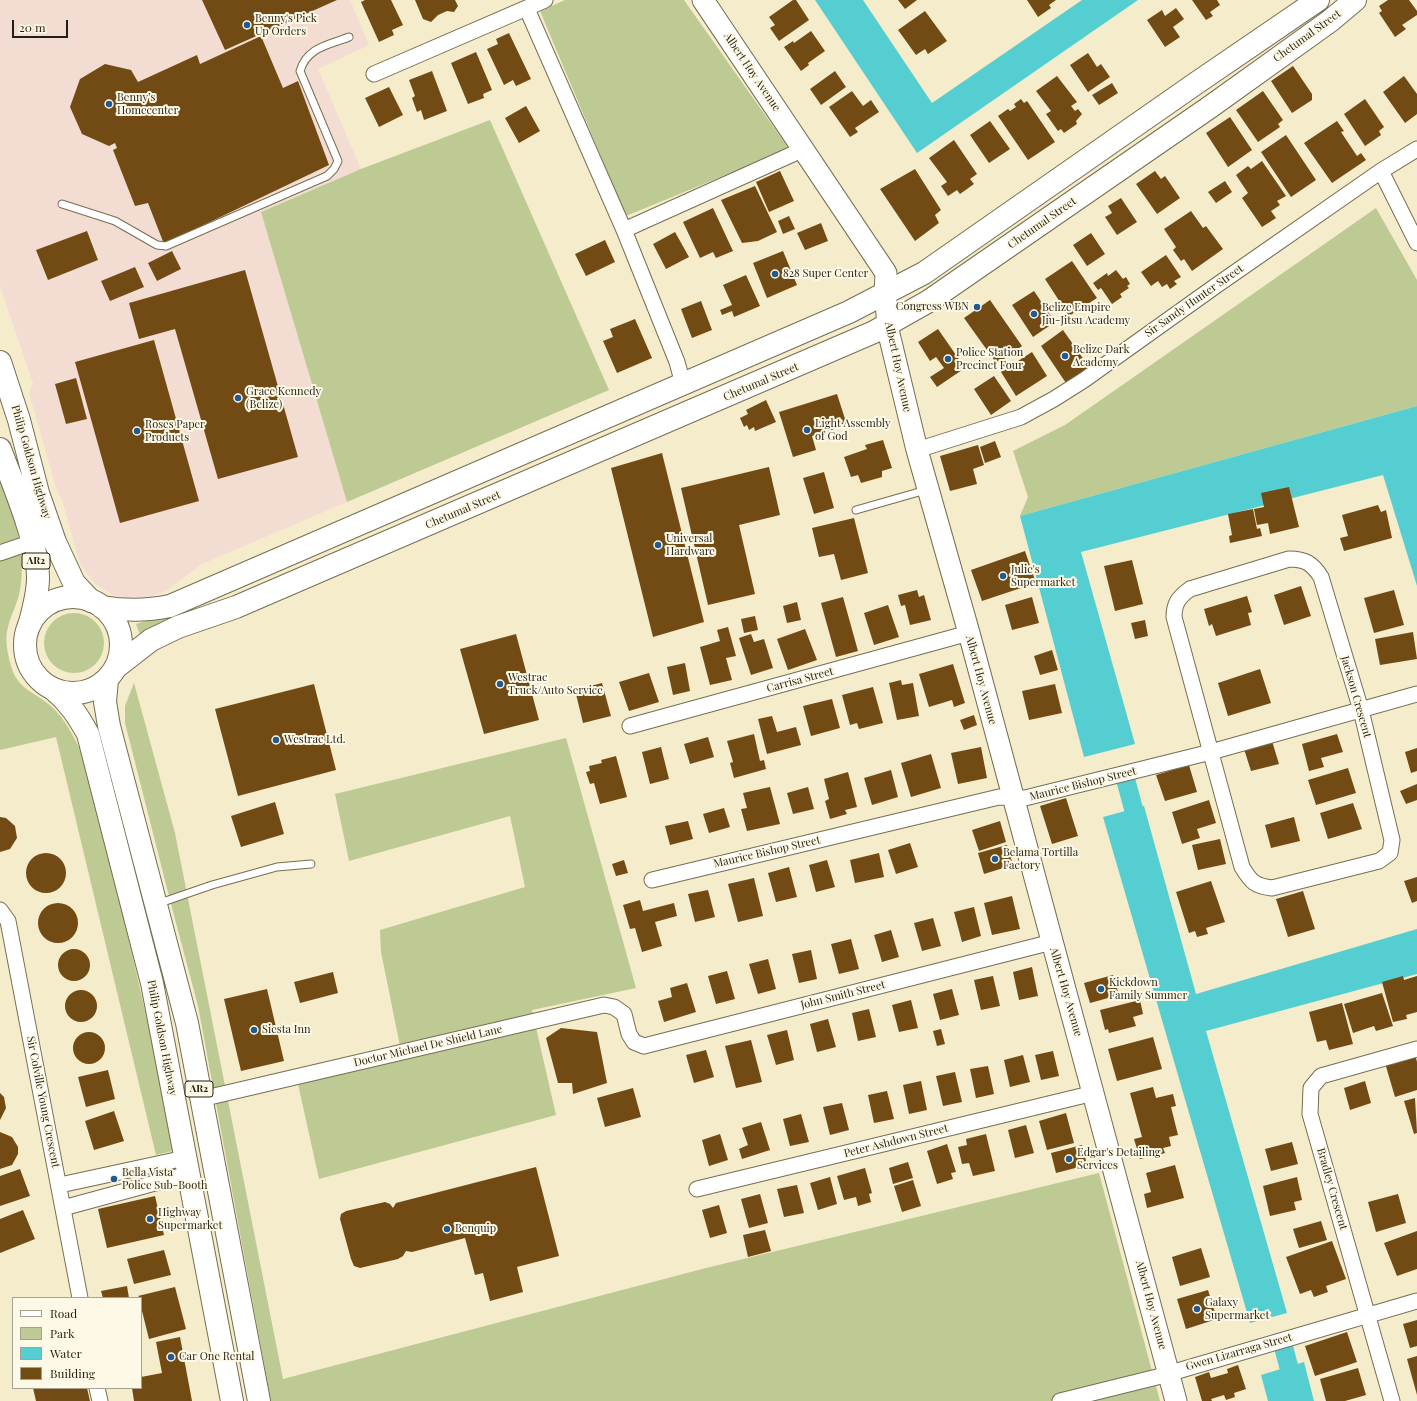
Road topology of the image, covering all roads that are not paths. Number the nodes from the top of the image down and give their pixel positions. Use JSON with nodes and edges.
{"nodes":[{"id":1,"x":545,"y":0,"type":"edge"},
{"id":2,"x":703,"y":0,"type":"edge"},
{"id":3,"x":1354,"y":0,"type":"edge"},
{"id":4,"x":1317,"y":1,"type":"edge"},
{"id":5,"x":526,"y":9,"type":"junction"},
{"id":6,"x":1330,"y":21,"type":"junction"},
{"id":7,"x":350,"y":37,"type":"dead end"},
{"id":8,"x":374,"y":74,"type":"dead end"},
{"id":9,"x":1195,"y":84,"type":"junction"},
{"id":10,"x":1210,"y":107,"type":"junction"},
{"id":11,"x":1417,"y":149,"type":"edge"},
{"id":12,"x":804,"y":150,"type":"junction"},
{"id":13,"x":1072,"y":169,"type":"junction"},
{"id":14,"x":1381,"y":171,"type":"junction"},
{"id":15,"x":1087,"y":192,"type":"junction"},
{"id":16,"x":62,"y":204,"type":"dead end"},
{"id":17,"x":624,"y":230,"type":"junction"},
{"id":18,"x":1417,"y":243,"type":"edge"},
{"id":19,"x":885,"y":294,"type":"junction"},
{"id":20,"x":888,"y":324,"type":"junction"},
{"id":21,"x":0,"y":362,"type":"edge"},
{"id":22,"x":683,"y":384,"type":"junction"},
{"id":23,"x":0,"y":449,"type":"edge"},
{"id":24,"x":917,"y":450,"type":"junction"},
{"id":25,"x":479,"y":472,"type":"junction"},
{"id":26,"x":928,"y":489,"type":"junction"},
{"id":27,"x":490,"y":499,"type":"junction"},
{"id":28,"x":856,"y":510,"type":"dead end"},
{"id":29,"x":32,"y":542,"type":"junction"},
{"id":30,"x":0,"y":553,"type":"edge"},
{"id":31,"x":97,"y":604,"type":"junction"},
{"id":32,"x":28,"y":626,"type":"junction"},
{"id":33,"x":969,"y":633,"type":"junction"},
{"id":34,"x":111,"y":674,"type":"junction"},
{"id":35,"x":53,"y":689,"type":"junction"},
{"id":36,"x":1417,"y":694,"type":"edge"},
{"id":37,"x":1361,"y":710,"type":"junction"},
{"id":38,"x":630,"y":726,"type":"dead end"},
{"id":39,"x":1211,"y":752,"type":"junction"},
{"id":40,"x":1012,"y":798,"type":"junction"},
{"id":41,"x":311,"y":864,"type":"dead end"},
{"id":42,"x":652,"y":880,"type":"dead end"},
{"id":43,"x":156,"y":904,"type":"junction"},
{"id":44,"x":0,"y":910,"type":"edge"},
{"id":45,"x":1052,"y":942,"type":"junction"},
{"id":46,"x":634,"y":1042,"type":"joint"},
{"id":47,"x":1417,"y":1048,"type":"edge"},
{"id":48,"x":1094,"y":1093,"type":"junction"},
{"id":49,"x":201,"y":1099,"type":"junction"},
{"id":50,"x":187,"y":1166,"type":"junction"},
{"id":51,"x":60,"y":1185,"type":"junction"},
{"id":52,"x":697,"y":1189,"type":"dead end"},
{"id":53,"x":63,"y":1208,"type":"junction"},
{"id":54,"x":80,"y":1297,"type":"edge"},
{"id":55,"x":1417,"y":1302,"type":"edge"},
{"id":56,"x":1369,"y":1316,"type":"junction"},
{"id":57,"x":1168,"y":1372,"type":"junction"},
{"id":58,"x":97,"y":1389,"type":"edge"},
{"id":59,"x":100,"y":1401,"type":"edge"},
{"id":60,"x":232,"y":1401,"type":"edge"},
{"id":61,"x":259,"y":1401,"type":"edge"},
{"id":62,"x":1060,"y":1401,"type":"edge"},
{"id":63,"x":1176,"y":1401,"type":"edge"},
{"id":64,"x":1392,"y":1401,"type":"edge"}],
"edges":[{"from":1,"to":5,"type":"street"},
{"from":2,"to":12,"type":"street","name":"Albert Hoy Avenue"},
{"from":3,"to":6,"type":"main road","name":"Chetumal Street"},
{"from":4,"to":6,"type":"main road"},
{"from":4,"to":9,"type":"main road","name":"Chetumal Street"},
{"from":5,"to":8,"type":"street"},
{"from":5,"to":17,"type":"street"},
{"from":6,"to":10,"type":"main road","name":"Chetumal Street"},
{"from":7,"to":16,"type":"lane"},
{"from":9,"to":10,"type":"main road"},
{"from":9,"to":13,"type":"main road","name":"Chetumal Street"},
{"from":10,"to":15,"type":"main road","name":"Chetumal Street"},
{"from":11,"to":14,"type":"street","name":"Sir Sandy Hunter Street"},
{"from":12,"to":17,"type":"street"},
{"from":12,"to":19,"type":"street","name":"Albert Hoy Avenue"},
{"from":13,"to":15,"type":"main road"},
{"from":13,"to":19,"type":"main road","name":"Chetumal Street"},
{"from":14,"to":18,"type":"street"},
{"from":14,"to":24,"type":"street","name":"Sir Sandy Hunter Street"},
{"from":15,"to":20,"type":"main road","name":"Chetumal Street"},
{"from":17,"to":22,"type":"street"},
{"from":19,"to":20,"type":"street","name":"Albert Hoy Avenue"},
{"from":19,"to":22,"type":"main road","name":"Chetumal Street"},
{"from":20,"to":24,"type":"street","name":"Albert Hoy Avenue"},
{"from":20,"to":27,"type":"main road","name":"Chetumal Street"},
{"from":21,"to":31,"type":"main road","name":"Philip Goldson Highway","number":"AR2"},
{"from":22,"to":25,"type":"main road","name":"Chetumal Street"},
{"from":23,"to":29,"type":"main road","name":"Philip Goldson Highway","number":"AR2"},
{"from":24,"to":26,"type":"street","name":"Albert Hoy Avenue"},
{"from":25,"to":27,"type":"main road"},
{"from":25,"to":31,"type":"main road","name":"Chetumal Street"},
{"from":26,"to":28,"type":"lane"},
{"from":26,"to":33,"type":"street","name":"Albert Hoy Avenue"},
{"from":27,"to":34,"type":"main road","name":"Chetumal Street"},
{"from":29,"to":30,"type":"street"},
{"from":29,"to":32,"type":"main road","name":"Philip Goldson Highway","number":"AR2"},
{"from":31,"to":32,"type":"main road"},
{"from":31,"to":34,"type":"main road"},
{"from":32,"to":35,"type":"main road"},
{"from":33,"to":38,"type":"street","name":"Carrisa Street"},
{"from":33,"to":40,"type":"street","name":"Albert Hoy Avenue"},
{"from":34,"to":35,"type":"main road"},
{"from":34,"to":43,"type":"main road","number":"AR2"},
{"from":35,"to":50,"type":"main road","name":"Philip Goldson Highway","number":"AR2"},
{"from":36,"to":37,"type":"street","name":"Maurice Bishop Street"},
{"from":37,"to":39,"type":"street","name":"Maurice Bishop Street"},
{"from":37,"to":39,"type":"street","name":"Jackson Crescent"},
{"from":37,"to":39,"type":"street","name":"Jackson Crescent"},
{"from":39,"to":40,"type":"street","name":"Maurice Bishop Street"},
{"from":40,"to":42,"type":"street","name":"Maurice Bishop Street"},
{"from":40,"to":45,"type":"street","name":"Albert Hoy Avenue"},
{"from":41,"to":43,"type":"lane"},
{"from":43,"to":49,"type":"main road","number":"AR2"},
{"from":44,"to":51,"type":"street","name":"Sir Colville Young Crescent"},
{"from":45,"to":46,"type":"street","name":"John Smith Street"},
{"from":45,"to":48,"type":"street","name":"Albert Hoy Avenue"},
{"from":46,"to":49,"type":"street","name":"Doctor Michael De Shield Lane"},
{"from":47,"to":56,"type":"street","name":"Bradley Crescent"},
{"from":48,"to":52,"type":"street","name":"Peter Ashdown Street"},
{"from":48,"to":57,"type":"street","name":"Albert Hoy Avenue"},
{"from":49,"to":61,"type":"main road","number":"AR2"},
{"from":50,"to":51,"type":"street"},
{"from":50,"to":53,"type":"street"},
{"from":50,"to":60,"type":"main road","name":"Philip Goldson Highway","number":"AR2"},
{"from":51,"to":53,"type":"street","name":"Sir Colville Young Crescent"},
{"from":53,"to":54,"type":"street","name":"Sir Colville Young Crescent"},
{"from":55,"to":56,"type":"street","name":"Gwen Lizarraga Street"},
{"from":56,"to":57,"type":"street","name":"Gwen Lizarraga Street"},
{"from":56,"to":64,"type":"street","name":"Bradley Crescent"},
{"from":57,"to":62,"type":"street","name":"Gwen Lizarraga Street"},
{"from":57,"to":63,"type":"street","name":"Albert Hoy Avenue"},
{"from":58,"to":59,"type":"street"}]}
